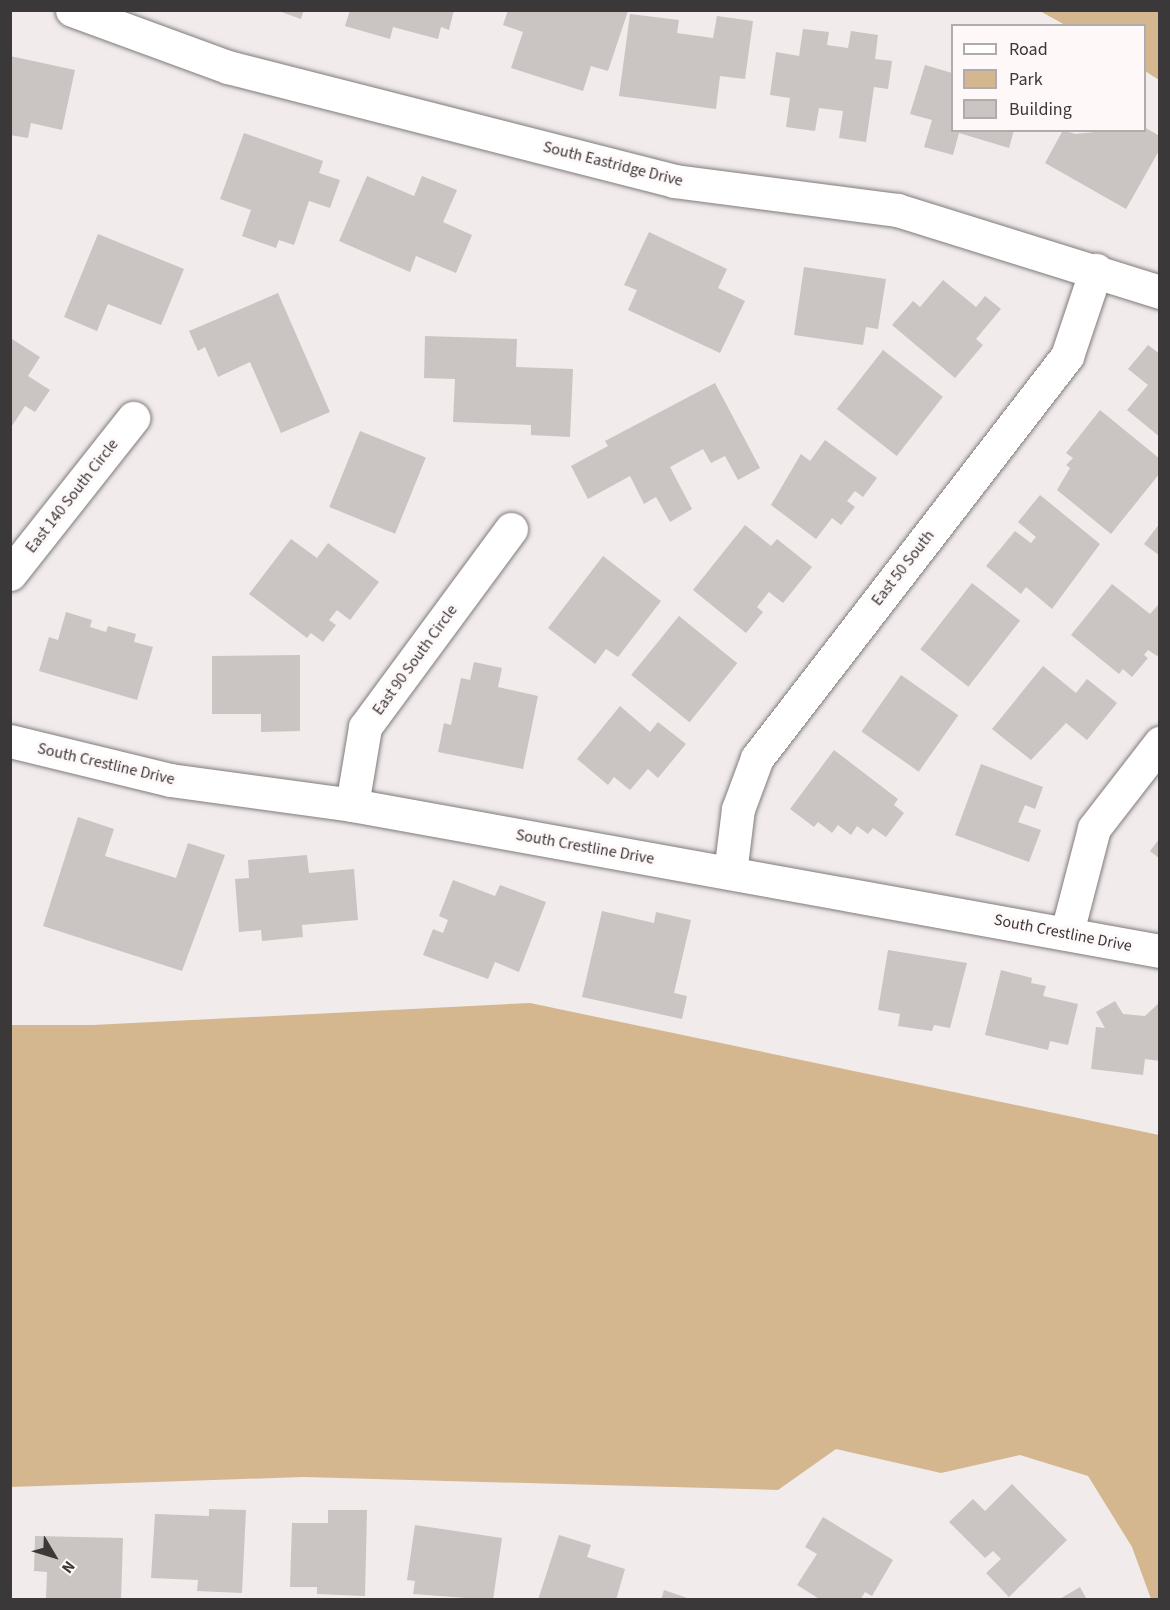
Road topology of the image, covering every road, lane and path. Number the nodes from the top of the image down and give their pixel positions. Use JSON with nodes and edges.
{"nodes":[{"id":1,"x":72,"y":10,"type":"edge"},
{"id":2,"x":1096,"y":270,"type":"junction"},
{"id":3,"x":1160,"y":292,"type":"edge"},
{"id":4,"x":133,"y":418,"type":"dead end"},
{"id":5,"x":511,"y":529,"type":"dead end"},
{"id":6,"x":10,"y":574,"type":"edge"},
{"id":7,"x":10,"y":741,"type":"edge"},
{"id":8,"x":1160,"y":743,"type":"edge"},
{"id":9,"x":352,"y":805,"type":"junction"},
{"id":10,"x":730,"y":873,"type":"junction"},
{"id":11,"x":1068,"y":932,"type":"junction"},
{"id":12,"x":1160,"y":951,"type":"edge"}],
"edges":[{"from":1,"to":2,"type":"street","name":"South Eastridge Drive"},
{"from":2,"to":3,"type":"street","name":"South Eastridge Drive"},
{"from":2,"to":10,"type":"street","name":"East 50 South"},
{"from":4,"to":6,"type":"street","name":"East 140 South Circle"},
{"from":5,"to":9,"type":"street","name":"East 90 South Circle"},
{"from":7,"to":9,"type":"street","name":"South Crestline Drive"},
{"from":8,"to":11,"type":"street"},
{"from":9,"to":10,"type":"street","name":"South Crestline Drive"},
{"from":10,"to":11,"type":"street","name":"South Crestline Drive"},
{"from":11,"to":12,"type":"street","name":"South Crestline Drive"}]}
